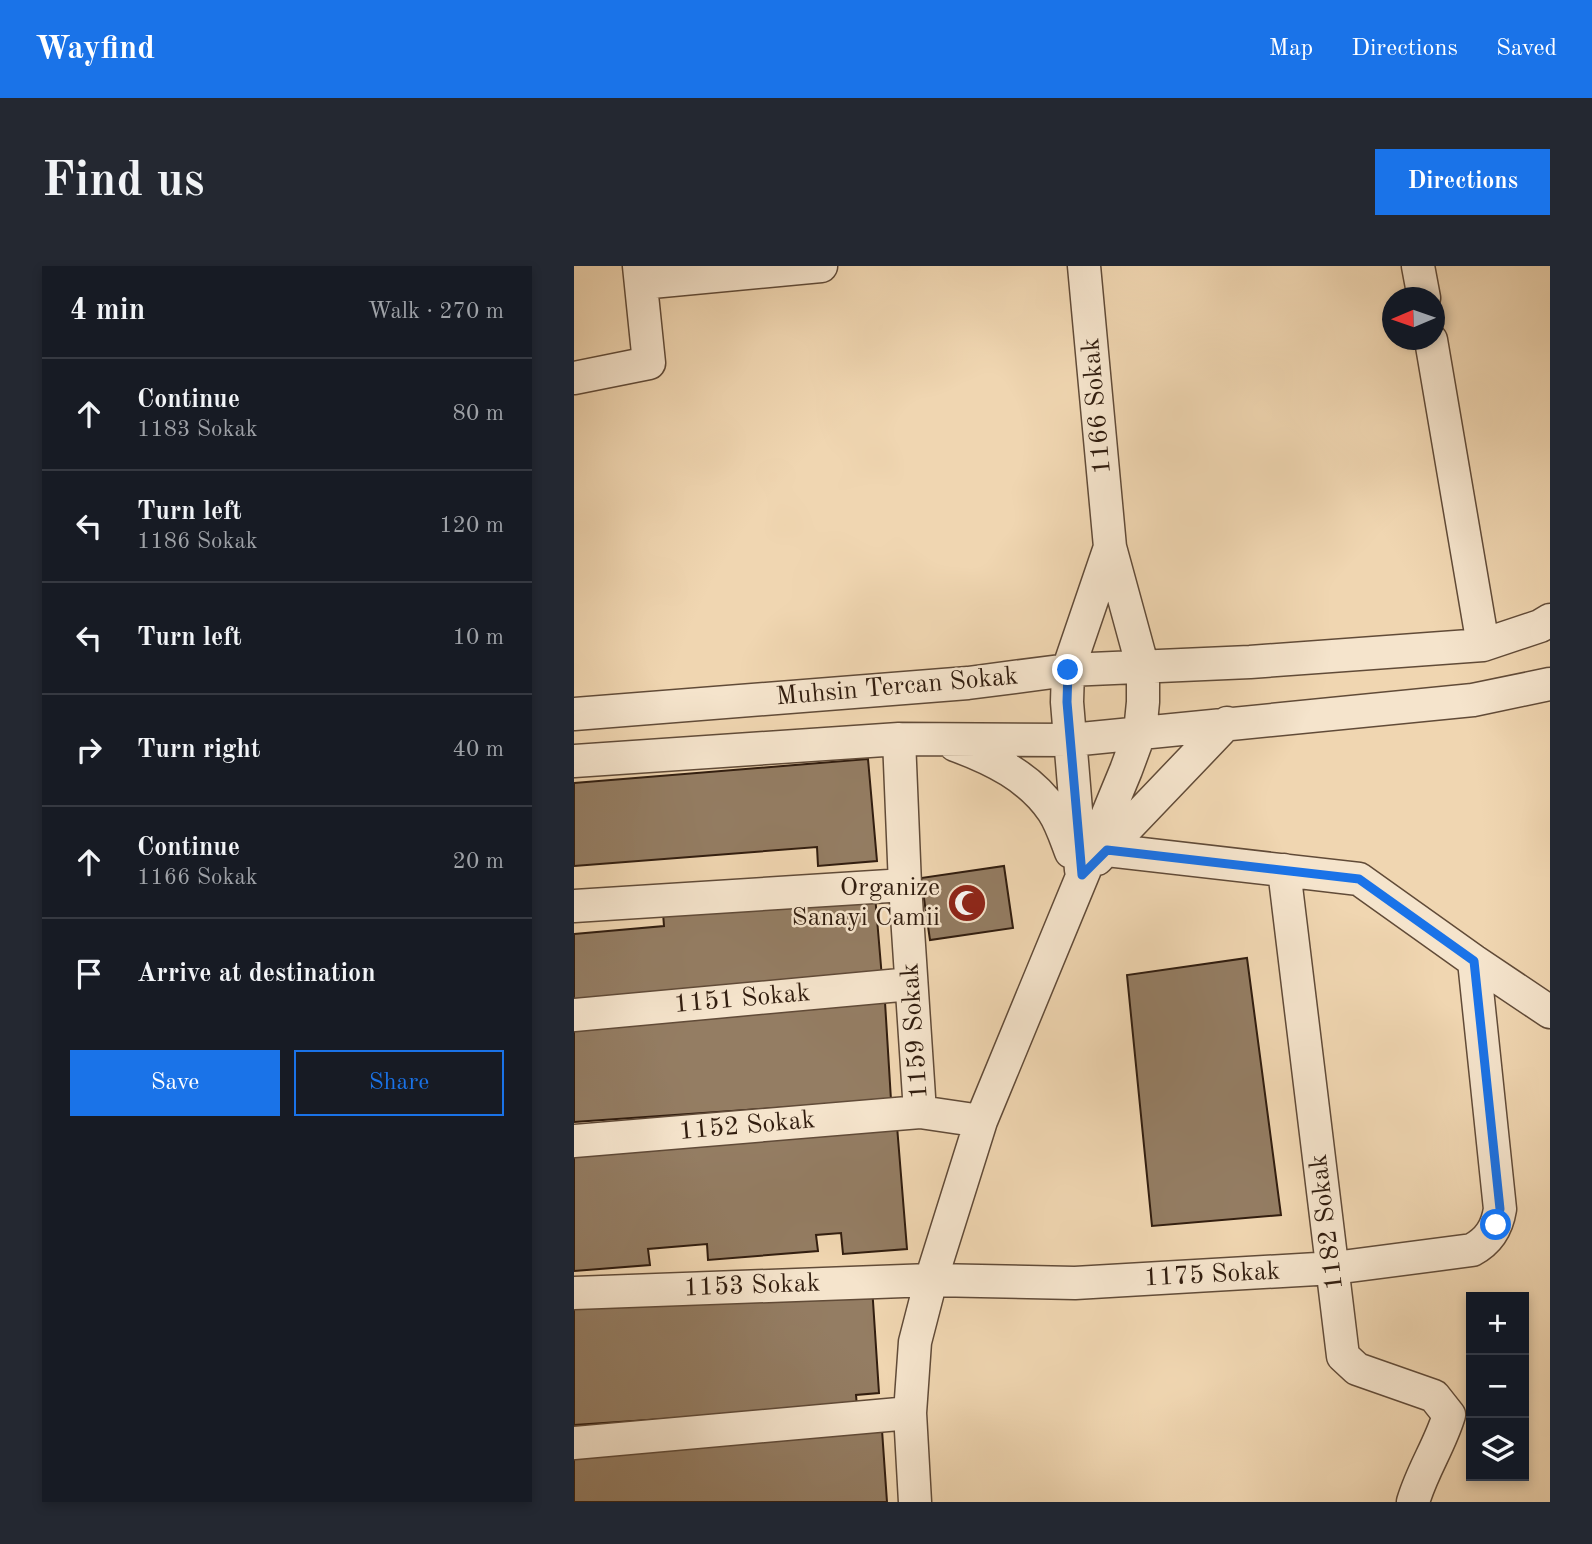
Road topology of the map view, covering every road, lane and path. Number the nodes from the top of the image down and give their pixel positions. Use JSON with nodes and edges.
{"nodes":[{"id":1,"x":821,"y":266,"type":"edge"},
{"id":2,"x":1084,"y":266,"type":"edge"},
{"id":3,"x":1418,"y":266,"type":"edge"},
{"id":4,"x":640,"y":274,"type":"edge"},
{"id":5,"x":1422,"y":287,"type":"edge"},
{"id":6,"x":1433,"y":350,"type":"edge"},
{"id":7,"x":574,"y":378,"type":"edge"},
{"id":8,"x":1110,"y":547,"type":"junction"},
{"id":9,"x":1550,"y":620,"type":"edge"},
{"id":10,"x":1483,"y":645,"type":"junction"},
{"id":11,"x":1143,"y":667,"type":"junction"},
{"id":12,"x":1068,"y":670,"type":"junction"},
{"id":13,"x":1550,"y":684,"type":"edge"},
{"id":14,"x":574,"y":714,"type":"edge"},
{"id":15,"x":1227,"y":723,"type":"junction"},
{"id":16,"x":1139,"y":732,"type":"junction"},
{"id":17,"x":899,"y":739,"type":"junction"},
{"id":18,"x":943,"y":740,"type":"junction"},
{"id":19,"x":1071,"y":740,"type":"junction"},
{"id":20,"x":574,"y":761,"type":"edge"},
{"id":21,"x":1107,"y":850,"type":"junction"},
{"id":22,"x":1284,"y":870,"type":"junction"},
{"id":23,"x":1082,"y":875,"type":"junction"},
{"id":24,"x":905,"y":885,"type":"junction"},
{"id":25,"x":574,"y":906,"type":"edge"},
{"id":26,"x":1474,"y":961,"type":"junction"},
{"id":27,"x":911,"y":984,"type":"junction"},
{"id":28,"x":1550,"y":1012,"type":"edge"},
{"id":29,"x":574,"y":1015,"type":"edge"},
{"id":30,"x":920,"y":1112,"type":"junction"},
{"id":31,"x":981,"y":1121,"type":"junction"},
{"id":32,"x":574,"y":1141,"type":"edge"},
{"id":33,"x":1334,"y":1268,"type":"junction"},
{"id":34,"x":931,"y":1280,"type":"junction"},
{"id":35,"x":574,"y":1293,"type":"edge"},
{"id":36,"x":910,"y":1413,"type":"junction"},
{"id":37,"x":574,"y":1443,"type":"edge"},
{"id":38,"x":915,"y":1502,"type":"edge"},
{"id":39,"x":1413,"y":1502,"type":"edge"}],
"edges":[{"from":1,"to":4,"type":"street"},
{"from":2,"to":8,"type":"street","name":"1166 Sokak"},
{"from":3,"to":5,"type":"street"},
{"from":4,"to":7,"type":"street"},
{"from":6,"to":10,"type":"street"},
{"from":8,"to":11,"type":"street","name":"1166 Sokak"},
{"from":8,"to":12,"type":"street","name":"1166 Sokak"},
{"from":9,"to":10,"type":"street","name":"Muhsin Tercan Sokak"},
{"from":10,"to":11,"type":"street","name":"Muhsin Tercan Sokak"},
{"from":11,"to":12,"type":"street","name":"Muhsin Tercan Sokak"},
{"from":11,"to":16,"type":"street","name":"1166 Sokak"},
{"from":12,"to":14,"type":"street","name":"Muhsin Tercan Sokak"},
{"from":12,"to":19,"type":"street","name":"1166 Sokak"},
{"from":13,"to":15,"type":"street","name":"Muhsin Tercan Sokak"},
{"from":15,"to":16,"type":"street","name":"Muhsin Tercan Sokak"},
{"from":15,"to":21,"type":"street"},
{"from":16,"to":19,"type":"street","name":"Muhsin Tercan Sokak"},
{"from":16,"to":23,"type":"street","name":"1166 Sokak"},
{"from":17,"to":18,"type":"street","name":"Muhsin Tercan Sokak"},
{"from":17,"to":20,"type":"street","name":"Muhsin Tercan Sokak"},
{"from":17,"to":24,"type":"street","name":"1159 Sokak"},
{"from":18,"to":19,"type":"street","name":"Muhsin Tercan Sokak"},
{"from":18,"to":23,"type":"street"},
{"from":19,"to":23,"type":"street","name":"1166 Sokak"},
{"from":21,"to":22,"type":"street"},
{"from":21,"to":23,"type":"street"},
{"from":22,"to":26,"type":"street"},
{"from":22,"to":33,"type":"street","name":"1182 Sokak"},
{"from":23,"to":31,"type":"street","name":"1166 Sokak"},
{"from":24,"to":25,"type":"street"},
{"from":24,"to":27,"type":"street","name":"1159 Sokak"},
{"from":26,"to":28,"type":"street"},
{"from":26,"to":33,"type":"street","name":"1175 Sokak"},
{"from":27,"to":29,"type":"street","name":"1151 Sokak"},
{"from":27,"to":30,"type":"street","name":"1159 Sokak"},
{"from":30,"to":31,"type":"street","name":"1152 Sokak"},
{"from":30,"to":32,"type":"street","name":"1152 Sokak"},
{"from":31,"to":34,"type":"street","name":"1166 Sokak"},
{"from":33,"to":34,"type":"street","name":"1175 Sokak"},
{"from":33,"to":39,"type":"street","name":"1182 Sokak"},
{"from":34,"to":35,"type":"street","name":"1153 Sokak"},
{"from":34,"to":36,"type":"street"},
{"from":36,"to":37,"type":"street"},
{"from":36,"to":38,"type":"street"}]}
